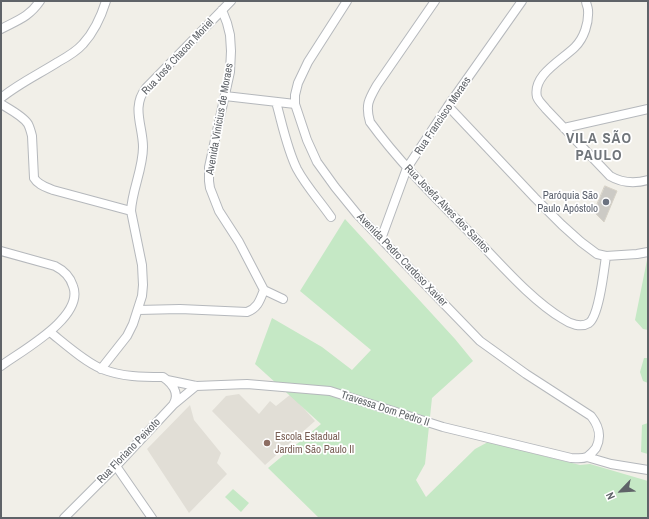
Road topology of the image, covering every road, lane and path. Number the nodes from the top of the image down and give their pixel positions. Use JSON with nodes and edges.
{"nodes":[{"id":1,"x":40,"y":1,"type":"edge"},
{"id":2,"x":106,"y":1,"type":"edge"},
{"id":3,"x":347,"y":1,"type":"edge"},
{"id":4,"x":435,"y":1,"type":"edge"},
{"id":5,"x":522,"y":1,"type":"edge"},
{"id":6,"x":586,"y":1,"type":"edge"},
{"id":7,"x":228,"y":2,"type":"edge"},
{"id":8,"x":222,"y":10,"type":"junction"},
{"id":9,"x":1,"y":29,"type":"edge"},
{"id":10,"x":225,"y":96,"type":"junction"},
{"id":11,"x":1,"y":98,"type":"edge"},
{"id":12,"x":276,"y":102,"type":"junction"},
{"id":13,"x":1,"y":104,"type":"edge"},
{"id":14,"x":295,"y":104,"type":"junction"},
{"id":15,"x":448,"y":106,"type":"junction"},
{"id":16,"x":648,"y":109,"type":"edge"},
{"id":17,"x":564,"y":128,"type":"junction"},
{"id":18,"x":407,"y":168,"type":"junction"},
{"id":19,"x":648,"y":180,"type":"edge"},
{"id":20,"x":131,"y":211,"type":"junction"},
{"id":21,"x":331,"y":217,"type":"dead end"},
{"id":22,"x":381,"y":239,"type":"junction"},
{"id":23,"x":1,"y":251,"type":"edge"},
{"id":24,"x":648,"y":252,"type":"edge"},
{"id":25,"x":606,"y":256,"type":"junction"},
{"id":26,"x":264,"y":290,"type":"junction"},
{"id":27,"x":283,"y":299,"type":"dead end"},
{"id":28,"x":138,"y":310,"type":"junction"},
{"id":29,"x":50,"y":332,"type":"junction"},
{"id":30,"x":1,"y":366,"type":"edge"},
{"id":31,"x":101,"y":369,"type":"junction"},
{"id":32,"x":167,"y":380,"type":"junction"},
{"id":33,"x":196,"y":386,"type":"junction"},
{"id":34,"x":173,"y":404,"type":"junction"},
{"id":35,"x":587,"y":457,"type":"junction"},
{"id":36,"x":116,"y":466,"type":"junction"},
{"id":37,"x":648,"y":470,"type":"edge"},
{"id":38,"x":64,"y":518,"type":"edge"},
{"id":39,"x":152,"y":518,"type":"edge"}],
"edges":[{"from":1,"to":9,"type":"street"},
{"from":2,"to":11,"type":"street"},
{"from":3,"to":14,"type":"street","name":"Avenida Pedro Cardoso Xavier"},
{"from":4,"to":18,"type":"street","name":"Rua Josefa Alves dos Santos"},
{"from":5,"to":15,"type":"street","name":"Rua Francisco Moraes"},
{"from":6,"to":17,"type":"street"},
{"from":7,"to":8,"type":"street","name":"Rua José Chacon Moriel"},
{"from":8,"to":10,"type":"street","name":"Avenida Vinícius de Moraes"},
{"from":8,"to":20,"type":"street","name":"Rua José Chacon Moriel"},
{"from":10,"to":12,"type":"street"},
{"from":10,"to":26,"type":"street","name":"Avenida Vinícius de Moraes"},
{"from":12,"to":14,"type":"street"},
{"from":12,"to":21,"type":"street"},
{"from":13,"to":20,"type":"street"},
{"from":14,"to":22,"type":"street","name":"Avenida Pedro Cardoso Xavier"},
{"from":15,"to":18,"type":"street","name":"Rua Francisco Moraes"},
{"from":15,"to":25,"type":"street"},
{"from":16,"to":17,"type":"street"},
{"from":17,"to":19,"type":"street"},
{"from":18,"to":22,"type":"street","name":"Rua Francisco Moraes"},
{"from":18,"to":25,"type":"street","name":"Rua Josefa Alves dos Santos"},
{"from":20,"to":28,"type":"street","name":"Rua José Chacon Moriel"},
{"from":22,"to":35,"type":"street","name":"Avenida Pedro Cardoso Xavier"},
{"from":23,"to":29,"type":"street"},
{"from":24,"to":25,"type":"street"},
{"from":26,"to":27,"type":"street"},
{"from":26,"to":28,"type":"street"},
{"from":28,"to":31,"type":"street","name":"Rua José Chacon Moriel"},
{"from":29,"to":30,"type":"street"},
{"from":29,"to":31,"type":"street","name":"Travessa Dom Pedro II"},
{"from":31,"to":32,"type":"street","name":"Travessa Dom Pedro II"},
{"from":32,"to":33,"type":"street","name":"Travessa Dom Pedro II"},
{"from":32,"to":34,"type":"street"},
{"from":33,"to":34,"type":"street"},
{"from":33,"to":35,"type":"street","name":"Travessa Dom Pedro II"},
{"from":34,"to":36,"type":"street","name":"Rua Floriano Peixoto"},
{"from":35,"to":37,"type":"street"},
{"from":36,"to":38,"type":"street","name":"Rua Floriano Peixoto"},
{"from":36,"to":39,"type":"street"}]}
